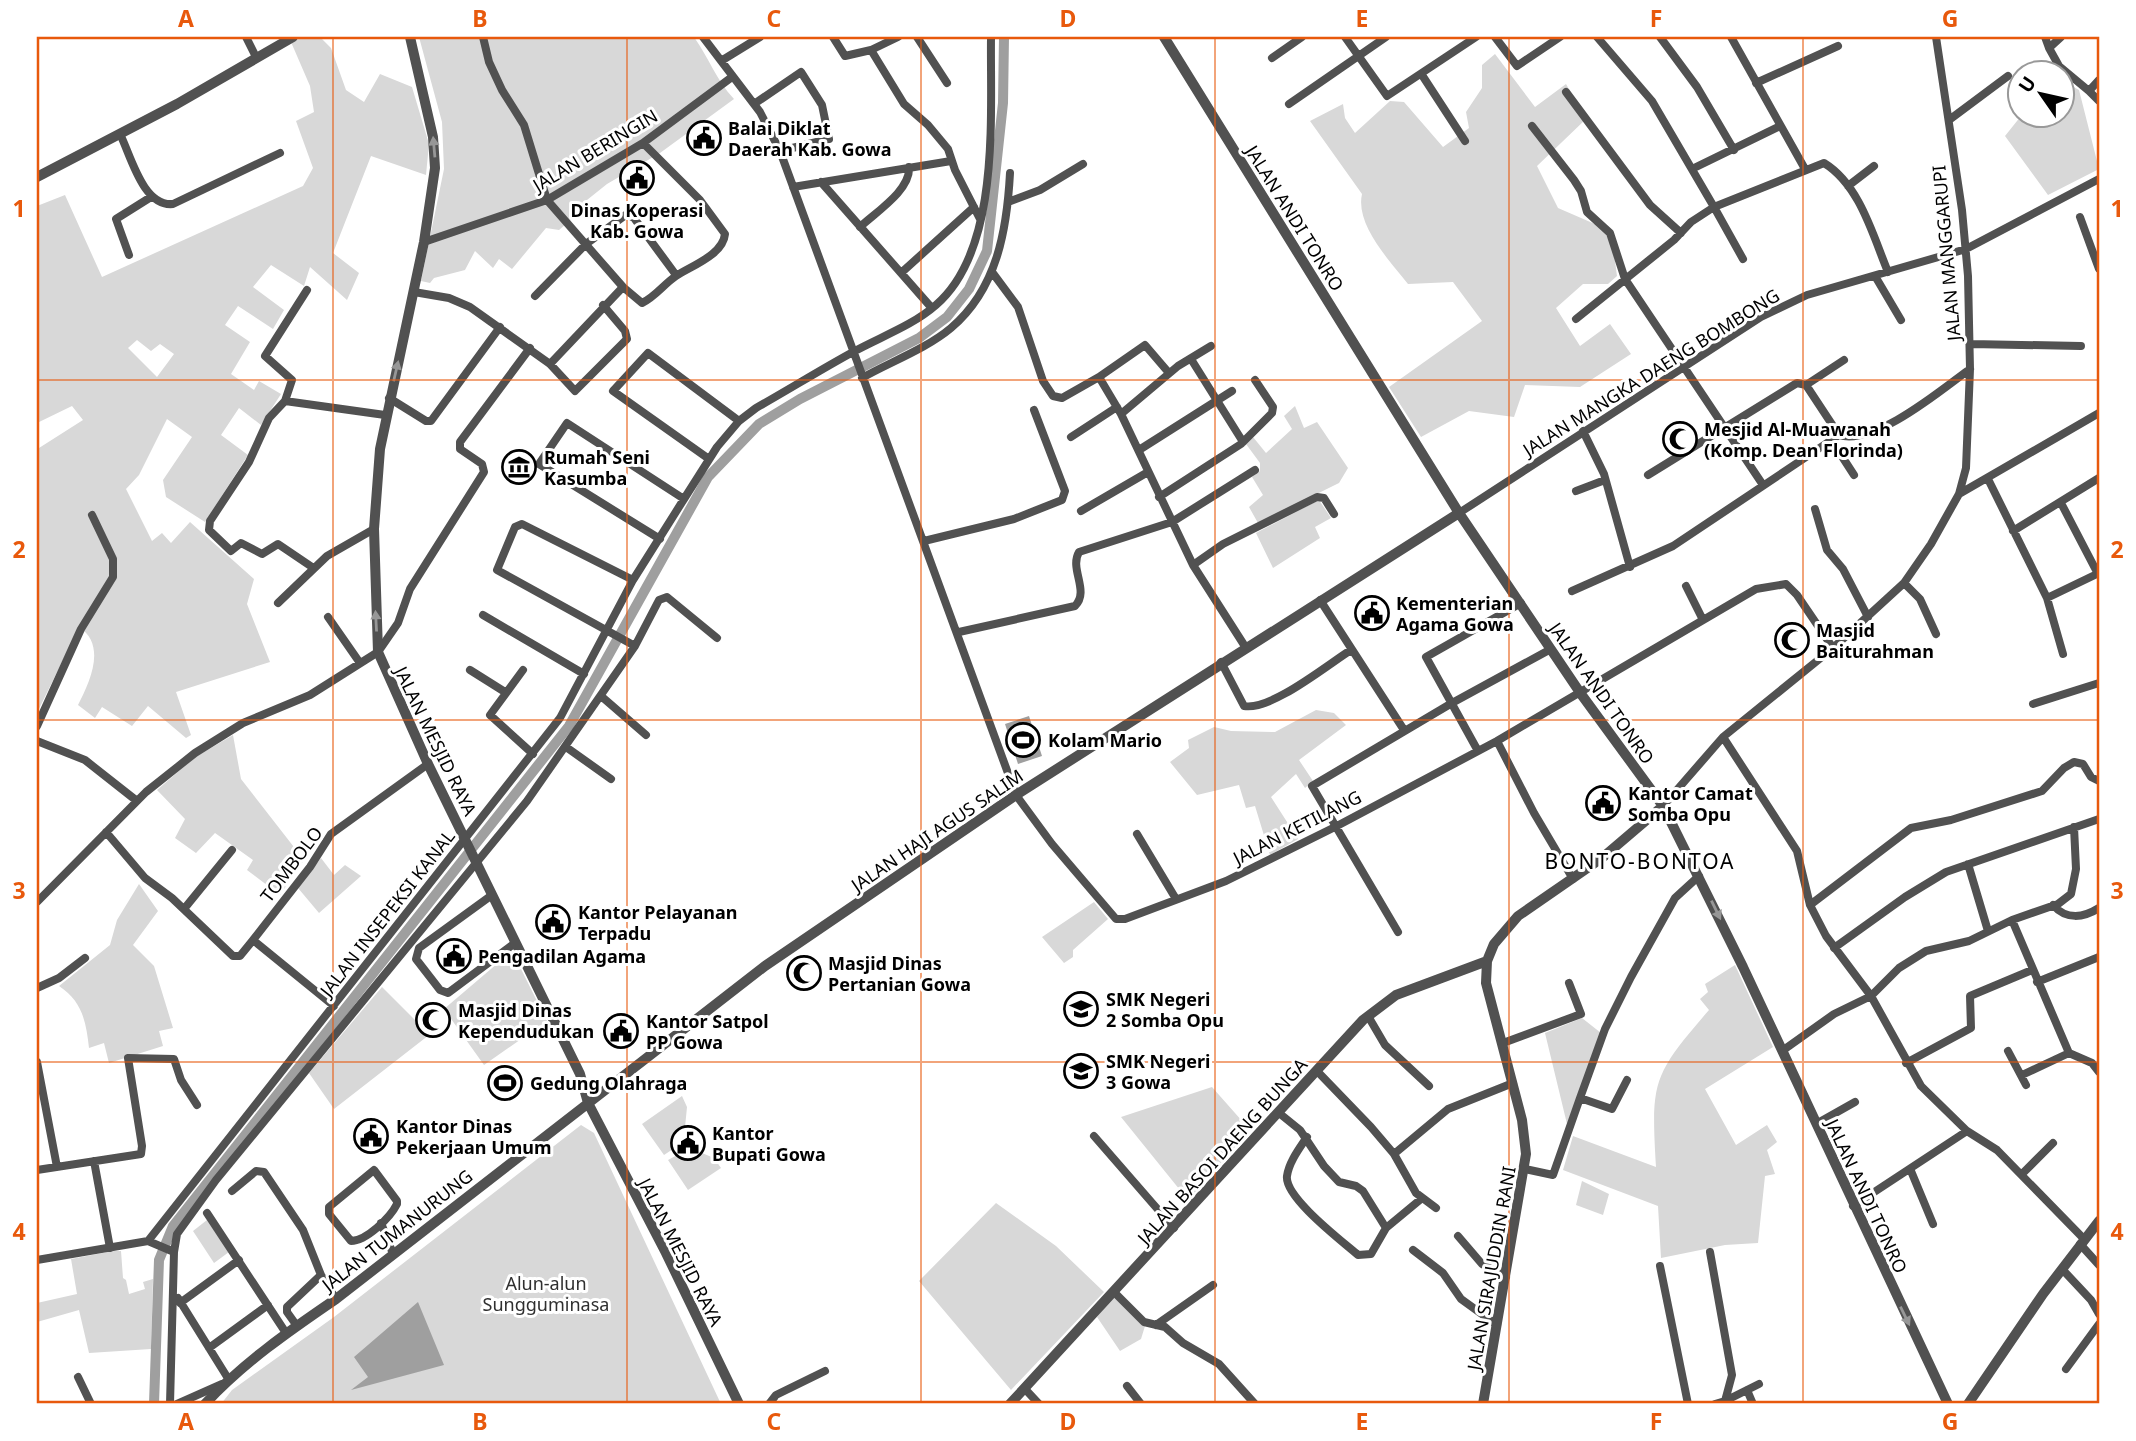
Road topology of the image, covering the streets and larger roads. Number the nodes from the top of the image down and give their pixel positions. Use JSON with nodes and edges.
{"nodes":[{"id":1,"x":246,"y":37,"type":"edge"},
{"id":2,"x":293,"y":37,"type":"edge"},
{"id":3,"x":410,"y":37,"type":"edge"},
{"id":4,"x":483,"y":37,"type":"edge"},
{"id":5,"x":703,"y":37,"type":"edge"},
{"id":6,"x":761,"y":37,"type":"edge"},
{"id":7,"x":833,"y":37,"type":"edge"},
{"id":8,"x":898,"y":37,"type":"edge"},
{"id":9,"x":916,"y":37,"type":"edge"},
{"id":10,"x":991,"y":37,"type":"edge"},
{"id":11,"x":1164,"y":37,"type":"edge"},
{"id":12,"x":1303,"y":37,"type":"edge"},
{"id":13,"x":1345,"y":37,"type":"edge"},
{"id":14,"x":1385,"y":37,"type":"edge"},
{"id":15,"x":1476,"y":37,"type":"edge"},
{"id":16,"x":1495,"y":37,"type":"edge"},
{"id":17,"x":1560,"y":37,"type":"edge"},
{"id":18,"x":1597,"y":37,"type":"edge"},
{"id":19,"x":1660,"y":37,"type":"edge"},
{"id":20,"x":1731,"y":37,"type":"edge"},
{"id":21,"x":1936,"y":37,"type":"edge"},
{"id":22,"x":2045,"y":37,"type":"edge"},
{"id":23,"x":2061,"y":37,"type":"edge"},
{"id":24,"x":1838,"y":46,"type":"dead end"},
{"id":25,"x":2049,"y":48,"type":"junction"},
{"id":26,"x":871,"y":50,"type":"junction"},
{"id":27,"x":1356,"y":56,"type":"junction"},
{"id":28,"x":256,"y":57,"type":"junction"},
{"id":29,"x":1272,"y":58,"type":"dead end"},
{"id":30,"x":721,"y":61,"type":"junction"},
{"id":31,"x":1422,"y":75,"type":"junction"},
{"id":32,"x":732,"y":77,"type":"junction"},
{"id":33,"x":2007,"y":77,"type":"edge"},
{"id":34,"x":2099,"y":79,"type":"edge"},
{"id":35,"x":947,"y":83,"type":"dead end"},
{"id":36,"x":1756,"y":83,"type":"junction"},
{"id":37,"x":2089,"y":91,"type":"junction"},
{"id":38,"x":1566,"y":92,"type":"dead end"},
{"id":39,"x":2099,"y":101,"type":"edge"},
{"id":40,"x":754,"y":104,"type":"junction"},
{"id":41,"x":1289,"y":104,"type":"dead end"},
{"id":42,"x":1949,"y":120,"type":"junction"},
{"id":43,"x":1532,"y":126,"type":"dead end"},
{"id":44,"x":1780,"y":126,"type":"junction"},
{"id":45,"x":120,"y":134,"type":"junction"},
{"id":46,"x":1465,"y":141,"type":"dead end"},
{"id":47,"x":643,"y":144,"type":"junction"},
{"id":48,"x":1734,"y":150,"type":"junction"},
{"id":49,"x":780,"y":151,"type":"junction"},
{"id":50,"x":280,"y":153,"type":"dead end"},
{"id":51,"x":951,"y":161,"type":"junction"},
{"id":52,"x":1083,"y":164,"type":"dead end"},
{"id":53,"x":1874,"y":166,"type":"dead end"},
{"id":54,"x":909,"y":167,"type":"junction"},
{"id":55,"x":1694,"y":168,"type":"junction"},
{"id":56,"x":1805,"y":169,"type":"junction"},
{"id":57,"x":1010,"y":173,"type":"dead end"},
{"id":58,"x":37,"y":177,"type":"edge"},
{"id":59,"x":2099,"y":179,"type":"edge"},
{"id":60,"x":821,"y":182,"type":"junction"},
{"id":61,"x":1848,"y":186,"type":"junction"},
{"id":62,"x":793,"y":187,"type":"junction"},
{"id":63,"x":151,"y":197,"type":"junction"},
{"id":64,"x":547,"y":200,"type":"junction"},
{"id":65,"x":1008,"y":202,"type":"junction"},
{"id":66,"x":974,"y":207,"type":"junction"},
{"id":67,"x":1714,"y":207,"type":"junction"},
{"id":68,"x":2080,"y":217,"type":"dead end"},
{"id":69,"x":980,"y":219,"type":"junction"},
{"id":70,"x":860,"y":227,"type":"junction"},
{"id":71,"x":1681,"y":233,"type":"junction"},
{"id":72,"x":424,"y":243,"type":"junction"},
{"id":73,"x":586,"y":244,"type":"junction"},
{"id":74,"x":1966,"y":249,"type":"junction"},
{"id":75,"x":129,"y":255,"type":"dead end"},
{"id":76,"x":1743,"y":259,"type":"dead end"},
{"id":77,"x":2099,"y":269,"type":"edge"},
{"id":78,"x":992,"y":272,"type":"junction"},
{"id":79,"x":1888,"y":272,"type":"junction"},
{"id":80,"x":901,"y":273,"type":"junction"},
{"id":81,"x":676,"y":275,"type":"junction"},
{"id":82,"x":1875,"y":276,"type":"junction"},
{"id":83,"x":1625,"y":279,"type":"junction"},
{"id":84,"x":623,"y":287,"type":"junction"},
{"id":85,"x":307,"y":290,"type":"dead end"},
{"id":86,"x":414,"y":292,"type":"junction"},
{"id":87,"x":535,"y":296,"type":"dead end"},
{"id":88,"x":603,"y":304,"type":"junction"},
{"id":89,"x":930,"y":306,"type":"dead end"},
{"id":90,"x":1576,"y":319,"type":"dead end"},
{"id":91,"x":1900,"y":320,"type":"dead end"},
{"id":92,"x":500,"y":327,"type":"junction"},
{"id":93,"x":1971,"y":344,"type":"junction"},
{"id":94,"x":1211,"y":346,"type":"dead end"},
{"id":95,"x":2081,"y":346,"type":"dead end"},
{"id":96,"x":530,"y":348,"type":"junction"},
{"id":97,"x":854,"y":355,"type":"junction"},
{"id":98,"x":1191,"y":359,"type":"junction"},
{"id":99,"x":1844,"y":360,"type":"dead end"},
{"id":100,"x":550,"y":364,"type":"junction"},
{"id":101,"x":1684,"y":367,"type":"junction"},
{"id":102,"x":1970,"y":369,"type":"junction"},
{"id":103,"x":1170,"y":373,"type":"junction"},
{"id":104,"x":861,"y":376,"type":"junction"},
{"id":105,"x":1098,"y":377,"type":"junction"},
{"id":106,"x":1255,"y":380,"type":"dead end"},
{"id":107,"x":1806,"y":385,"type":"junction"},
{"id":108,"x":1231,"y":391,"type":"dead end"},
{"id":109,"x":390,"y":398,"type":"junction"},
{"id":110,"x":1217,"y":399,"type":"junction"},
{"id":111,"x":285,"y":401,"type":"junction"},
{"id":112,"x":1034,"y":410,"type":"dead end"},
{"id":113,"x":1119,"y":410,"type":"junction"},
{"id":114,"x":2099,"y":413,"type":"edge"},
{"id":115,"x":386,"y":415,"type":"junction"},
{"id":116,"x":739,"y":421,"type":"junction"},
{"id":117,"x":1725,"y":427,"type":"junction"},
{"id":118,"x":1583,"y":431,"type":"junction"},
{"id":119,"x":1071,"y":438,"type":"dead end"},
{"id":120,"x":1836,"y":438,"type":"junction"},
{"id":121,"x":1243,"y":442,"type":"junction"},
{"id":122,"x":1139,"y":450,"type":"junction"},
{"id":123,"x":709,"y":459,"type":"junction"},
{"id":124,"x":1255,"y":470,"type":"dead end"},
{"id":125,"x":1148,"y":472,"type":"junction"},
{"id":126,"x":1648,"y":475,"type":"dead end"},
{"id":127,"x":1854,"y":475,"type":"dead end"},
{"id":128,"x":2099,"y":478,"type":"edge"},
{"id":129,"x":1988,"y":479,"type":"junction"},
{"id":130,"x":1605,"y":480,"type":"junction"},
{"id":131,"x":1763,"y":485,"type":"junction"},
{"id":132,"x":1576,"y":491,"type":"dead end"},
{"id":133,"x":1959,"y":494,"type":"junction"},
{"id":134,"x":1159,"y":497,"type":"junction"},
{"id":135,"x":684,"y":499,"type":"junction"},
{"id":136,"x":2061,"y":503,"type":"junction"},
{"id":137,"x":1815,"y":509,"type":"dead end"},
{"id":138,"x":1081,"y":511,"type":"dead end"},
{"id":139,"x":1460,"y":513,"type":"junction"},
{"id":140,"x":1334,"y":514,"type":"dead end"},
{"id":141,"x":92,"y":515,"type":"dead end"},
{"id":142,"x":1172,"y":522,"type":"junction"},
{"id":143,"x":374,"y":529,"type":"junction"},
{"id":144,"x":2013,"y":531,"type":"junction"},
{"id":145,"x":660,"y":539,"type":"junction"},
{"id":146,"x":924,"y":541,"type":"junction"},
{"id":147,"x":1192,"y":565,"type":"junction"},
{"id":148,"x":312,"y":567,"type":"junction"},
{"id":149,"x":1630,"y":567,"type":"junction"},
{"id":150,"x":2099,"y":573,"type":"edge"},
{"id":151,"x":633,"y":580,"type":"junction"},
{"id":152,"x":1904,"y":583,"type":"junction"},
{"id":153,"x":1686,"y":586,"type":"dead end"},
{"id":154,"x":1572,"y":591,"type":"dead end"},
{"id":155,"x":2046,"y":598,"type":"junction"},
{"id":156,"x":1320,"y":600,"type":"junction"},
{"id":157,"x":278,"y":603,"type":"dead end"},
{"id":158,"x":1521,"y":603,"type":"junction"},
{"id":159,"x":483,"y":615,"type":"dead end"},
{"id":160,"x":328,"y":617,"type":"dead end"},
{"id":161,"x":1868,"y":617,"type":"junction"},
{"id":162,"x":1702,"y":618,"type":"junction"},
{"id":163,"x":612,"y":631,"type":"junction"},
{"id":164,"x":959,"y":632,"type":"junction"},
{"id":165,"x":1936,"y":634,"type":"dead end"},
{"id":166,"x":717,"y":638,"type":"dead end"},
{"id":167,"x":633,"y":645,"type":"junction"},
{"id":168,"x":1246,"y":648,"type":"junction"},
{"id":169,"x":1833,"y":648,"type":"junction"},
{"id":170,"x":1551,"y":649,"type":"junction"},
{"id":171,"x":1351,"y":650,"type":"junction"},
{"id":172,"x":378,"y":652,"type":"junction"},
{"id":173,"x":2063,"y":654,"type":"dead end"},
{"id":174,"x":360,"y":663,"type":"junction"},
{"id":175,"x":1221,"y":663,"type":"junction"},
{"id":176,"x":470,"y":670,"type":"dead end"},
{"id":177,"x":523,"y":670,"type":"dead end"},
{"id":178,"x":584,"y":674,"type":"junction"},
{"id":179,"x":2099,"y":683,"type":"edge"},
{"id":180,"x":505,"y":692,"type":"junction"},
{"id":181,"x":1581,"y":694,"type":"junction"},
{"id":182,"x":601,"y":696,"type":"junction"},
{"id":183,"x":1452,"y":703,"type":"junction"},
{"id":184,"x":2033,"y":705,"type":"dead end"},
{"id":185,"x":37,"y":726,"type":"edge"},
{"id":186,"x":1404,"y":730,"type":"junction"},
{"id":187,"x":646,"y":735,"type":"dead end"},
{"id":188,"x":1723,"y":737,"type":"junction"},
{"id":189,"x":37,"y":741,"type":"edge"},
{"id":190,"x":1497,"y":741,"type":"junction"},
{"id":191,"x":566,"y":747,"type":"junction"},
{"id":192,"x":1478,"y":751,"type":"junction"},
{"id":193,"x":533,"y":754,"type":"junction"},
{"id":194,"x":428,"y":764,"type":"junction"},
{"id":195,"x":611,"y":779,"type":"dead end"},
{"id":196,"x":2099,"y":781,"type":"edge"},
{"id":197,"x":1016,"y":795,"type":"junction"},
{"id":198,"x":137,"y":801,"type":"junction"},
{"id":199,"x":1663,"y":806,"type":"junction"},
{"id":200,"x":2099,"y":819,"type":"edge"},
{"id":201,"x":1335,"y":827,"type":"junction"},
{"id":202,"x":2074,"y":827,"type":"junction"},
{"id":203,"x":106,"y":832,"type":"junction"},
{"id":204,"x":1137,"y":834,"type":"dead end"},
{"id":205,"x":466,"y":839,"type":"junction"},
{"id":206,"x":232,"y":850,"type":"dead end"},
{"id":207,"x":477,"y":862,"type":"junction"},
{"id":208,"x":1968,"y":864,"type":"junction"},
{"id":209,"x":1699,"y":876,"type":"junction"},
{"id":210,"x":1573,"y":879,"type":"junction"},
{"id":211,"x":492,"y":895,"type":"junction"},
{"id":212,"x":1176,"y":899,"type":"junction"},
{"id":213,"x":37,"y":902,"type":"edge"},
{"id":214,"x":1810,"y":905,"type":"junction"},
{"id":215,"x":2053,"y":905,"type":"junction"},
{"id":216,"x":2099,"y":908,"type":"edge"},
{"id":217,"x":184,"y":909,"type":"junction"},
{"id":218,"x":2012,"y":920,"type":"junction"},
{"id":219,"x":1988,"y":931,"type":"junction"},
{"id":220,"x":1398,"y":932,"type":"dead end"},
{"id":221,"x":253,"y":940,"type":"junction"},
{"id":222,"x":514,"y":943,"type":"junction"},
{"id":223,"x":1834,"y":948,"type":"junction"},
{"id":224,"x":2099,"y":957,"type":"edge"},
{"id":225,"x":85,"y":958,"type":"dead end"},
{"id":226,"x":1487,"y":961,"type":"junction"},
{"id":227,"x":2032,"y":970,"type":"junction"},
{"id":228,"x":2037,"y":982,"type":"junction"},
{"id":229,"x":1569,"y":983,"type":"dead end"},
{"id":230,"x":37,"y":988,"type":"edge"},
{"id":231,"x":1871,"y":996,"type":"junction"},
{"id":232,"x":334,"y":1006,"type":"junction"},
{"id":233,"x":1368,"y":1016,"type":"junction"},
{"id":234,"x":1503,"y":1043,"type":"junction"},
{"id":235,"x":1782,"y":1051,"type":"junction"},
{"id":236,"x":2008,"y":1051,"type":"dead end"},
{"id":237,"x":2069,"y":1053,"type":"junction"},
{"id":238,"x":37,"y":1062,"type":"edge"},
{"id":239,"x":1906,"y":1063,"type":"junction"},
{"id":240,"x":1317,"y":1071,"type":"junction"},
{"id":241,"x":2099,"y":1072,"type":"edge"},
{"id":242,"x":2022,"y":1075,"type":"junction"},
{"id":243,"x":1627,"y":1080,"type":"dead end"},
{"id":244,"x":1513,"y":1083,"type":"junction"},
{"id":245,"x":2026,"y":1085,"type":"dead end"},
{"id":246,"x":1429,"y":1086,"type":"dead end"},
{"id":247,"x":1580,"y":1098,"type":"junction"},
{"id":248,"x":1855,"y":1102,"type":"dead end"},
{"id":249,"x":589,"y":1103,"type":"junction"},
{"id":250,"x":197,"y":1105,"type":"dead end"},
{"id":251,"x":1279,"y":1113,"type":"junction"},
{"id":252,"x":1816,"y":1124,"type":"junction"},
{"id":253,"x":1967,"y":1131,"type":"junction"},
{"id":254,"x":1094,"y":1136,"type":"dead end"},
{"id":255,"x":1307,"y":1138,"type":"junction"},
{"id":256,"x":2053,"y":1143,"type":"dead end"},
{"id":257,"x":1394,"y":1154,"type":"junction"},
{"id":258,"x":94,"y":1161,"type":"junction"},
{"id":259,"x":57,"y":1167,"type":"junction"},
{"id":260,"x":1525,"y":1169,"type":"junction"},
{"id":261,"x":37,"y":1170,"type":"edge"},
{"id":262,"x":1911,"y":1171,"type":"junction"},
{"id":263,"x":2022,"y":1174,"type":"junction"},
{"id":264,"x":232,"y":1191,"type":"dead end"},
{"id":265,"x":1421,"y":1199,"type":"junction"},
{"id":266,"x":1853,"y":1206,"type":"junction"},
{"id":267,"x":1436,"y":1208,"type":"dead end"},
{"id":268,"x":207,"y":1213,"type":"dead end"},
{"id":269,"x":2099,"y":1221,"type":"edge"},
{"id":270,"x":381,"y":1223,"type":"junction"},
{"id":271,"x":1933,"y":1224,"type":"dead end"},
{"id":272,"x":1174,"y":1228,"type":"junction"},
{"id":273,"x":1386,"y":1228,"type":"junction"},
{"id":274,"x":1458,"y":1237,"type":"dead end"},
{"id":275,"x":2082,"y":1241,"type":"junction"},
{"id":276,"x":151,"y":1242,"type":"junction"},
{"id":277,"x":110,"y":1248,"type":"junction"},
{"id":278,"x":171,"y":1250,"type":"junction"},
{"id":279,"x":1413,"y":1250,"type":"dead end"},
{"id":280,"x":1710,"y":1252,"type":"dead end"},
{"id":281,"x":393,"y":1254,"type":"junction"},
{"id":282,"x":37,"y":1260,"type":"edge"},
{"id":283,"x":239,"y":1260,"type":"junction"},
{"id":284,"x":2099,"y":1265,"type":"edge"},
{"id":285,"x":1660,"y":1266,"type":"dead end"},
{"id":286,"x":2062,"y":1269,"type":"junction"},
{"id":287,"x":321,"y":1275,"type":"junction"},
{"id":288,"x":1506,"y":1277,"type":"junction"},
{"id":289,"x":1213,"y":1285,"type":"dead end"},
{"id":290,"x":1114,"y":1292,"type":"junction"},
{"id":291,"x":336,"y":1299,"type":"junction"},
{"id":292,"x":268,"y":1305,"type":"junction"},
{"id":293,"x":2099,"y":1314,"type":"edge"},
{"id":294,"x":2099,"y":1324,"type":"edge"},
{"id":295,"x":1156,"y":1325,"type":"junction"},
{"id":296,"x":1497,"y":1325,"type":"junction"},
{"id":297,"x":296,"y":1326,"type":"junction"},
{"id":298,"x":286,"y":1333,"type":"junction"},
{"id":299,"x":209,"y":1348,"type":"junction"},
{"id":300,"x":2066,"y":1369,"type":"dead end"},
{"id":301,"x":825,"y":1371,"type":"dead end"},
{"id":302,"x":78,"y":1377,"type":"dead end"},
{"id":303,"x":227,"y":1381,"type":"junction"},
{"id":304,"x":1759,"y":1384,"type":"dead end"},
{"id":305,"x":1127,"y":1385,"type":"dead end"},
{"id":306,"x":1025,"y":1389,"type":"junction"},
{"id":307,"x":1747,"y":1390,"type":"junction"},
{"id":308,"x":1725,"y":1401,"type":"junction"},
{"id":309,"x":1944,"y":1403,"type":"edge"},
{"id":310,"x":91,"y":1404,"type":"edge"},
{"id":311,"x":170,"y":1404,"type":"edge"},
{"id":312,"x":177,"y":1404,"type":"edge"},
{"id":313,"x":205,"y":1404,"type":"edge"},
{"id":314,"x":739,"y":1404,"type":"edge"},
{"id":315,"x":769,"y":1404,"type":"edge"},
{"id":316,"x":1010,"y":1404,"type":"edge"},
{"id":317,"x":1039,"y":1404,"type":"edge"},
{"id":318,"x":1141,"y":1404,"type":"edge"},
{"id":319,"x":1255,"y":1404,"type":"edge"},
{"id":320,"x":1483,"y":1404,"type":"edge"},
{"id":321,"x":1688,"y":1404,"type":"edge"},
{"id":322,"x":1715,"y":1404,"type":"edge"},
{"id":323,"x":1753,"y":1404,"type":"edge"},
{"id":324,"x":1968,"y":1404,"type":"edge"}],
"edges":[{"from":1,"to":28,"type":"street"},
{"from":2,"to":28,"type":"street"},
{"from":72,"to":3,"type":"street","name":"JALAN MESJID RAYA","one_way":true},
{"from":4,"to":64,"type":"street"},
{"from":5,"to":30,"type":"street"},
{"from":6,"to":30,"type":"street"},
{"from":7,"to":26,"type":"street"},
{"from":8,"to":26,"type":"street"},
{"from":9,"to":35,"type":"street"},
{"from":10,"to":69,"type":"street","name":"JALAN INSEPEKSI KANAL"},
{"from":11,"to":139,"type":"street","name":"JALAN ANDI TONRO"},
{"from":12,"to":29,"type":"street"},
{"from":13,"to":27,"type":"street"},
{"from":14,"to":27,"type":"street"},
{"from":15,"to":31,"type":"street"},
{"from":16,"to":17,"type":"street"},
{"from":18,"to":55,"type":"street"},
{"from":19,"to":48,"type":"street"},
{"from":20,"to":36,"type":"street"},
{"from":21,"to":42,"type":"street","name":"JALAN MANGGARUPI"},
{"from":22,"to":25,"type":"street"},
{"from":23,"to":25,"type":"street"},
{"from":24,"to":36,"type":"street"},
{"from":25,"to":37,"type":"street"},
{"from":26,"to":51,"type":"street"},
{"from":27,"to":31,"type":"street"},
{"from":27,"to":41,"type":"street"},
{"from":28,"to":45,"type":"street"},
{"from":30,"to":32,"type":"street"},
{"from":31,"to":46,"type":"street"},
{"from":32,"to":40,"type":"street"},
{"from":32,"to":47,"type":"street","name":"JALAN BERINGIN"},
{"from":33,"to":42,"type":"street"},
{"from":34,"to":37,"type":"street"},
{"from":36,"to":44,"type":"street"},
{"from":37,"to":39,"type":"street"},
{"from":38,"to":71,"type":"street"},
{"from":40,"to":49,"type":"street"},
{"from":40,"to":49,"type":"street"},
{"from":42,"to":74,"type":"street","name":"JALAN MANGGARUPI"},
{"from":43,"to":83,"type":"street"},
{"from":44,"to":48,"type":"street"},
{"from":44,"to":56,"type":"street"},
{"from":45,"to":58,"type":"street"},
{"from":45,"to":63,"type":"street"},
{"from":47,"to":64,"type":"street","name":"JALAN BERINGIN"},
{"from":47,"to":81,"type":"street"},
{"from":48,"to":55,"type":"street"},
{"from":49,"to":62,"type":"street"},
{"from":50,"to":63,"type":"street"},
{"from":51,"to":54,"type":"street"},
{"from":51,"to":66,"type":"street"},
{"from":52,"to":65,"type":"street"},
{"from":53,"to":61,"type":"street"},
{"from":54,"to":60,"type":"street"},
{"from":54,"to":70,"type":"street"},
{"from":55,"to":67,"type":"street"},
{"from":56,"to":61,"type":"street"},
{"from":56,"to":67,"type":"street"},
{"from":57,"to":65,"type":"street"},
{"from":59,"to":74,"type":"street","name":"JALAN MANGKA DAENG BOMBONG"},
{"from":60,"to":62,"type":"street"},
{"from":60,"to":70,"type":"street"},
{"from":61,"to":79,"type":"street"},
{"from":62,"to":97,"type":"street"},
{"from":63,"to":75,"type":"street"},
{"from":64,"to":72,"type":"street","name":"JALAN BERINGIN"},
{"from":64,"to":73,"type":"street"},
{"from":65,"to":78,"type":"street"},
{"from":66,"to":69,"type":"street"},
{"from":66,"to":80,"type":"street"},
{"from":67,"to":71,"type":"street"},
{"from":67,"to":76,"type":"street"},
{"from":68,"to":77,"type":"street"},
{"from":69,"to":97,"type":"street","name":"JALAN INSEPEKSI KANAL"},
{"from":70,"to":80,"type":"street"},
{"from":71,"to":83,"type":"street"},
{"from":72,"to":86,"type":"street","name":"JALAN MESJID RAYA"},
{"from":73,"to":81,"type":"street"},
{"from":73,"to":84,"type":"street"},
{"from":73,"to":87,"type":"street"},
{"from":74,"to":79,"type":"street","name":"JALAN MANGKA DAENG BOMBONG"},
{"from":74,"to":93,"type":"street","name":"JALAN MANGGARUPI"},
{"from":78,"to":104,"type":"street"},
{"from":78,"to":105,"type":"street"},
{"from":79,"to":82,"type":"street","name":"JALAN MANGKA DAENG BOMBONG"},
{"from":80,"to":89,"type":"street"},
{"from":81,"to":84,"type":"street"},
{"from":82,"to":91,"type":"street"},
{"from":82,"to":101,"type":"street","name":"JALAN MANGKA DAENG BOMBONG"},
{"from":83,"to":90,"type":"street"},
{"from":83,"to":101,"type":"street"},
{"from":84,"to":88,"type":"street"},
{"from":85,"to":111,"type":"street"},
{"from":86,"to":92,"type":"street"},
{"from":109,"to":86,"type":"street","name":"JALAN MESJID RAYA","one_way":true},
{"from":88,"to":100,"type":"street"},
{"from":88,"to":100,"type":"street"},
{"from":92,"to":96,"type":"street"},
{"from":92,"to":109,"type":"street"},
{"from":93,"to":95,"type":"street"},
{"from":93,"to":102,"type":"street","name":"JALAN MANGGARUPI"},
{"from":94,"to":98,"type":"street"},
{"from":96,"to":100,"type":"street"},
{"from":96,"to":172,"type":"street"},
{"from":97,"to":104,"type":"street"},
{"from":97,"to":116,"type":"street","name":"JALAN INSEPEKSI KANAL"},
{"from":98,"to":103,"type":"street"},
{"from":98,"to":110,"type":"street"},
{"from":99,"to":107,"type":"street"},
{"from":101,"to":117,"type":"street"},
{"from":101,"to":118,"type":"street","name":"JALAN MANGKA DAENG BOMBONG"},
{"from":102,"to":120,"type":"street"},
{"from":102,"to":133,"type":"street","name":"JALAN MANGGARUPI"},
{"from":103,"to":105,"type":"street"},
{"from":103,"to":113,"type":"street"},
{"from":104,"to":146,"type":"street"},
{"from":105,"to":113,"type":"street"},
{"from":106,"to":121,"type":"street"},
{"from":107,"to":117,"type":"street"},
{"from":107,"to":120,"type":"street"},
{"from":108,"to":110,"type":"street"},
{"from":109,"to":115,"type":"street","name":"JALAN MESJID RAYA"},
{"from":110,"to":121,"type":"street"},
{"from":110,"to":122,"type":"street"},
{"from":111,"to":115,"type":"street"},
{"from":111,"to":148,"type":"street"},
{"from":112,"to":146,"type":"street"},
{"from":113,"to":119,"type":"street"},
{"from":113,"to":122,"type":"street"},
{"from":114,"to":129,"type":"street"},
{"from":115,"to":143,"type":"street","name":"JALAN MESJID RAYA"},
{"from":116,"to":123,"type":"street","name":"JALAN INSEPEKSI KANAL"},
{"from":116,"to":123,"type":"street"},
{"from":117,"to":126,"type":"street"},
{"from":117,"to":131,"type":"street"},
{"from":118,"to":130,"type":"street"},
{"from":118,"to":139,"type":"street","name":"JALAN MANGKA DAENG BOMBONG"},
{"from":120,"to":127,"type":"street"},
{"from":120,"to":131,"type":"street"},
{"from":121,"to":134,"type":"street"},
{"from":122,"to":125,"type":"street"},
{"from":123,"to":135,"type":"street","name":"JALAN INSEPEKSI KANAL"},
{"from":124,"to":142,"type":"street"},
{"from":125,"to":134,"type":"street"},
{"from":125,"to":138,"type":"street"},
{"from":128,"to":136,"type":"street"},
{"from":129,"to":133,"type":"street"},
{"from":129,"to":144,"type":"street"},
{"from":130,"to":132,"type":"street"},
{"from":130,"to":149,"type":"street"},
{"from":131,"to":149,"type":"street"},
{"from":133,"to":152,"type":"street","name":"JALAN MANGGARUPI"},
{"from":134,"to":142,"type":"street"},
{"from":135,"to":145,"type":"street","name":"JALAN INSEPEKSI KANAL"},
{"from":135,"to":145,"type":"street"},
{"from":136,"to":144,"type":"street"},
{"from":136,"to":150,"type":"street"},
{"from":137,"to":161,"type":"street"},
{"from":139,"to":156,"type":"street","name":"JALAN HAJI AGUS SALIM"},
{"from":139,"to":158,"type":"street","name":"JALAN ANDI TONRO"},
{"from":140,"to":147,"type":"street"},
{"from":141,"to":185,"type":"street"},
{"from":142,"to":147,"type":"street"},
{"from":142,"to":164,"type":"street"},
{"from":143,"to":148,"type":"street"},
{"from":172,"to":143,"type":"street","name":"JALAN MESJID RAYA","one_way":true},
{"from":144,"to":155,"type":"street"},
{"from":145,"to":151,"type":"street","name":"JALAN INSEPEKSI KANAL"},
{"from":146,"to":164,"type":"street"},
{"from":147,"to":168,"type":"street"},
{"from":148,"to":157,"type":"street"},
{"from":149,"to":154,"type":"street"},
{"from":150,"to":155,"type":"street"},
{"from":151,"to":163,"type":"street","name":"JALAN INSEPEKSI KANAL"},
{"from":151,"to":163,"type":"street"},
{"from":152,"to":161,"type":"street","name":"JALAN MANGGARUPI"},
{"from":152,"to":165,"type":"street"},
{"from":153,"to":162,"type":"street"},
{"from":155,"to":173,"type":"street"},
{"from":156,"to":168,"type":"street","name":"JALAN HAJI AGUS SALIM"},
{"from":156,"to":171,"type":"street"},
{"from":158,"to":170,"type":"street","name":"JALAN ANDI TONRO"},
{"from":158,"to":183,"type":"street"},
{"from":159,"to":178,"type":"street"},
{"from":160,"to":174,"type":"street"},
{"from":161,"to":169,"type":"street","name":"JALAN MANGGARUPI"},
{"from":162,"to":169,"type":"street","name":"JALAN KETILANG"},
{"from":162,"to":181,"type":"street","name":"JALAN KETILANG"},
{"from":163,"to":167,"type":"street"},
{"from":163,"to":178,"type":"street","name":"JALAN INSEPEKSI KANAL"},
{"from":164,"to":197,"type":"street"},
{"from":166,"to":167,"type":"street"},
{"from":167,"to":182,"type":"street"},
{"from":168,"to":175,"type":"street","name":"JALAN HAJI AGUS SALIM"},
{"from":169,"to":188,"type":"street","name":"JALAN MANGGARUPI"},
{"from":170,"to":181,"type":"street","name":"JALAN ANDI TONRO"},
{"from":170,"to":183,"type":"street"},
{"from":171,"to":175,"type":"street"},
{"from":171,"to":186,"type":"street"},
{"from":172,"to":174,"type":"street"},
{"from":172,"to":194,"type":"street","name":"JALAN MESJID RAYA"},
{"from":174,"to":198,"type":"street"},
{"from":175,"to":197,"type":"street","name":"JALAN HAJI AGUS SALIM"},
{"from":176,"to":180,"type":"street"},
{"from":177,"to":180,"type":"street"},
{"from":178,"to":193,"type":"street","name":"JALAN INSEPEKSI KANAL"},
{"from":179,"to":184,"type":"street"},
{"from":180,"to":193,"type":"street"},
{"from":181,"to":190,"type":"street","name":"JALAN KETILANG"},
{"from":181,"to":199,"type":"street","name":"JALAN ANDI TONRO"},
{"from":182,"to":187,"type":"street"},
{"from":182,"to":191,"type":"street"},
{"from":183,"to":186,"type":"street"},
{"from":183,"to":192,"type":"street"},
{"from":186,"to":201,"type":"street"},
{"from":188,"to":199,"type":"street","name":"JALAN MANGGARUPI"},
{"from":188,"to":214,"type":"street"},
{"from":189,"to":198,"type":"street"},
{"from":190,"to":192,"type":"street","name":"JALAN KETILANG"},
{"from":190,"to":210,"type":"street"},
{"from":191,"to":195,"type":"street"},
{"from":191,"to":207,"type":"street"},
{"from":192,"to":201,"type":"street","name":"JALAN KETILANG"},
{"from":193,"to":205,"type":"street","name":"JALAN INSEPEKSI KANAL"},
{"from":194,"to":205,"type":"street","name":"JALAN MESJID RAYA"},
{"from":194,"to":221,"type":"street","name":"TOMBOLO"},
{"from":196,"to":214,"type":"street"},
{"from":197,"to":212,"type":"street","name":"JALAN KETILANG"},
{"from":197,"to":249,"type":"street","name":"JALAN HAJI AGUS SALIM"},
{"from":198,"to":203,"type":"street"},
{"from":199,"to":209,"type":"street","name":"JALAN ANDI TONRO"},
{"from":199,"to":210,"type":"street"},
{"from":200,"to":202,"type":"street"},
{"from":201,"to":212,"type":"street","name":"JALAN KETILANG"},
{"from":201,"to":220,"type":"street"},
{"from":202,"to":208,"type":"street"},
{"from":202,"to":215,"type":"street"},
{"from":203,"to":213,"type":"street"},
{"from":203,"to":217,"type":"street"},
{"from":204,"to":212,"type":"street"},
{"from":205,"to":207,"type":"street","name":"JALAN MESJID RAYA"},
{"from":205,"to":232,"type":"street","name":"JALAN INSEPEKSI KANAL"},
{"from":206,"to":217,"type":"street"},
{"from":207,"to":211,"type":"street","name":"JALAN MESJID RAYA"},
{"from":207,"to":278,"type":"street"},
{"from":208,"to":219,"type":"street"},
{"from":208,"to":223,"type":"street"},
{"from":209,"to":235,"type":"street","name":"JALAN ANDI TONRO","one_way":true},
{"from":209,"to":247,"type":"street"},
{"from":210,"to":226,"type":"street"},
{"from":211,"to":222,"type":"street","name":"JALAN MESJID RAYA"},
{"from":211,"to":222,"type":"street"},
{"from":214,"to":223,"type":"street"},
{"from":215,"to":216,"type":"street"},
{"from":215,"to":218,"type":"street"},
{"from":217,"to":221,"type":"street"},
{"from":218,"to":219,"type":"street"},
{"from":218,"to":227,"type":"street"},
{"from":219,"to":231,"type":"street"},
{"from":221,"to":232,"type":"street"},
{"from":222,"to":249,"type":"street","name":"JALAN MESJID RAYA"},
{"from":223,"to":231,"type":"street"},
{"from":224,"to":228,"type":"street"},
{"from":225,"to":230,"type":"street"},
{"from":226,"to":233,"type":"street","name":"JALAN BASOI DAENG BUNGA"},
{"from":226,"to":234,"type":"street","name":"JALAN SIRAJUDDIN RANI"},
{"from":227,"to":228,"type":"street"},
{"from":227,"to":239,"type":"street"},
{"from":228,"to":237,"type":"street"},
{"from":229,"to":234,"type":"street"},
{"from":231,"to":235,"type":"street"},
{"from":231,"to":239,"type":"street"},
{"from":232,"to":276,"type":"street","name":"JALAN INSEPEKSI KANAL"},
{"from":233,"to":240,"type":"street","name":"JALAN BASOI DAENG BUNGA"},
{"from":233,"to":246,"type":"street"},
{"from":234,"to":244,"type":"street","name":"JALAN SIRAJUDDIN RANI"},
{"from":235,"to":252,"type":"street","name":"JALAN ANDI TONRO"},
{"from":236,"to":242,"type":"street"},
{"from":237,"to":241,"type":"street"},
{"from":237,"to":242,"type":"street"},
{"from":238,"to":259,"type":"street"},
{"from":239,"to":253,"type":"street"},
{"from":240,"to":251,"type":"street","name":"JALAN BASOI DAENG BUNGA"},
{"from":240,"to":257,"type":"street"},
{"from":242,"to":245,"type":"street"},
{"from":243,"to":247,"type":"street"},
{"from":244,"to":257,"type":"street"},
{"from":244,"to":260,"type":"street","name":"JALAN SIRAJUDDIN RANI"},
{"from":247,"to":260,"type":"street"},
{"from":248,"to":252,"type":"street"},
{"from":249,"to":281,"type":"street","name":"JALAN TUMANURUNG"},
{"from":249,"to":314,"type":"street","name":"JALAN MESJID RAYA"},
{"from":250,"to":258,"type":"street"},
{"from":251,"to":255,"type":"street"},
{"from":251,"to":272,"type":"street","name":"JALAN BASOI DAENG BUNGA"},
{"from":252,"to":266,"type":"street","name":"JALAN ANDI TONRO"},
{"from":253,"to":262,"type":"street"},
{"from":253,"to":263,"type":"street"},
{"from":254,"to":272,"type":"street"},
{"from":255,"to":273,"type":"street"},
{"from":255,"to":273,"type":"street"},
{"from":256,"to":263,"type":"street"},
{"from":257,"to":265,"type":"street"},
{"from":258,"to":259,"type":"street"},
{"from":258,"to":277,"type":"street"},
{"from":259,"to":261,"type":"street"},
{"from":260,"to":288,"type":"street","name":"JALAN SIRAJUDDIN RANI"},
{"from":262,"to":266,"type":"street"},
{"from":262,"to":271,"type":"street"},
{"from":263,"to":275,"type":"street"},
{"from":264,"to":287,"type":"street"},
{"from":265,"to":267,"type":"street"},
{"from":265,"to":273,"type":"street"},
{"from":266,"to":309,"type":"street","name":"JALAN ANDI TONRO","one_way":true},
{"from":268,"to":283,"type":"street"},
{"from":269,"to":275,"type":"street"},
{"from":270,"to":270,"type":"street"},
{"from":270,"to":281,"type":"street"},
{"from":272,"to":290,"type":"street","name":"JALAN BASOI DAENG BUNGA"},
{"from":274,"to":288,"type":"street"},
{"from":275,"to":284,"type":"street"},
{"from":275,"to":286,"type":"street"},
{"from":276,"to":277,"type":"street"},
{"from":276,"to":278,"type":"street"},
{"from":277,"to":282,"type":"street"},
{"from":278,"to":311,"type":"street"},
{"from":279,"to":296,"type":"street"},
{"from":280,"to":308,"type":"street"},
{"from":281,"to":291,"type":"street","name":"JALAN TUMANURUNG"},
{"from":283,"to":292,"type":"street"},
{"from":283,"to":299,"type":"street"},
{"from":285,"to":321,"type":"street"},
{"from":286,"to":293,"type":"street"},
{"from":286,"to":324,"type":"street"},
{"from":287,"to":291,"type":"street"},
{"from":287,"to":297,"type":"street"},
{"from":288,"to":296,"type":"street","name":"JALAN SIRAJUDDIN RANI"},
{"from":289,"to":295,"type":"street"},
{"from":290,"to":295,"type":"street"},
{"from":290,"to":306,"type":"street","name":"JALAN BASOI DAENG BUNGA"},
{"from":291,"to":297,"type":"street","name":"JALAN TUMANURUNG"},
{"from":292,"to":298,"type":"street"},
{"from":292,"to":299,"type":"street"},
{"from":294,"to":300,"type":"street"},
{"from":295,"to":319,"type":"street"},
{"from":296,"to":320,"type":"street","name":"JALAN SIRAJUDDIN RANI"},
{"from":297,"to":298,"type":"street","name":"JALAN TUMANURUNG"},
{"from":298,"to":303,"type":"street","name":"JALAN TUMANURUNG"},
{"from":299,"to":303,"type":"street"},
{"from":301,"to":315,"type":"street"},
{"from":302,"to":310,"type":"street"},
{"from":303,"to":312,"type":"street","name":"JALAN TUMANURUNG"},
{"from":303,"to":313,"type":"street","name":"JALAN TUMANURUNG"},
{"from":304,"to":307,"type":"street"},
{"from":305,"to":318,"type":"street"},
{"from":306,"to":316,"type":"street","name":"JALAN BASOI DAENG BUNGA"},
{"from":306,"to":317,"type":"street"},
{"from":307,"to":308,"type":"street"},
{"from":307,"to":323,"type":"street"},
{"from":308,"to":322,"type":"street"}]}
